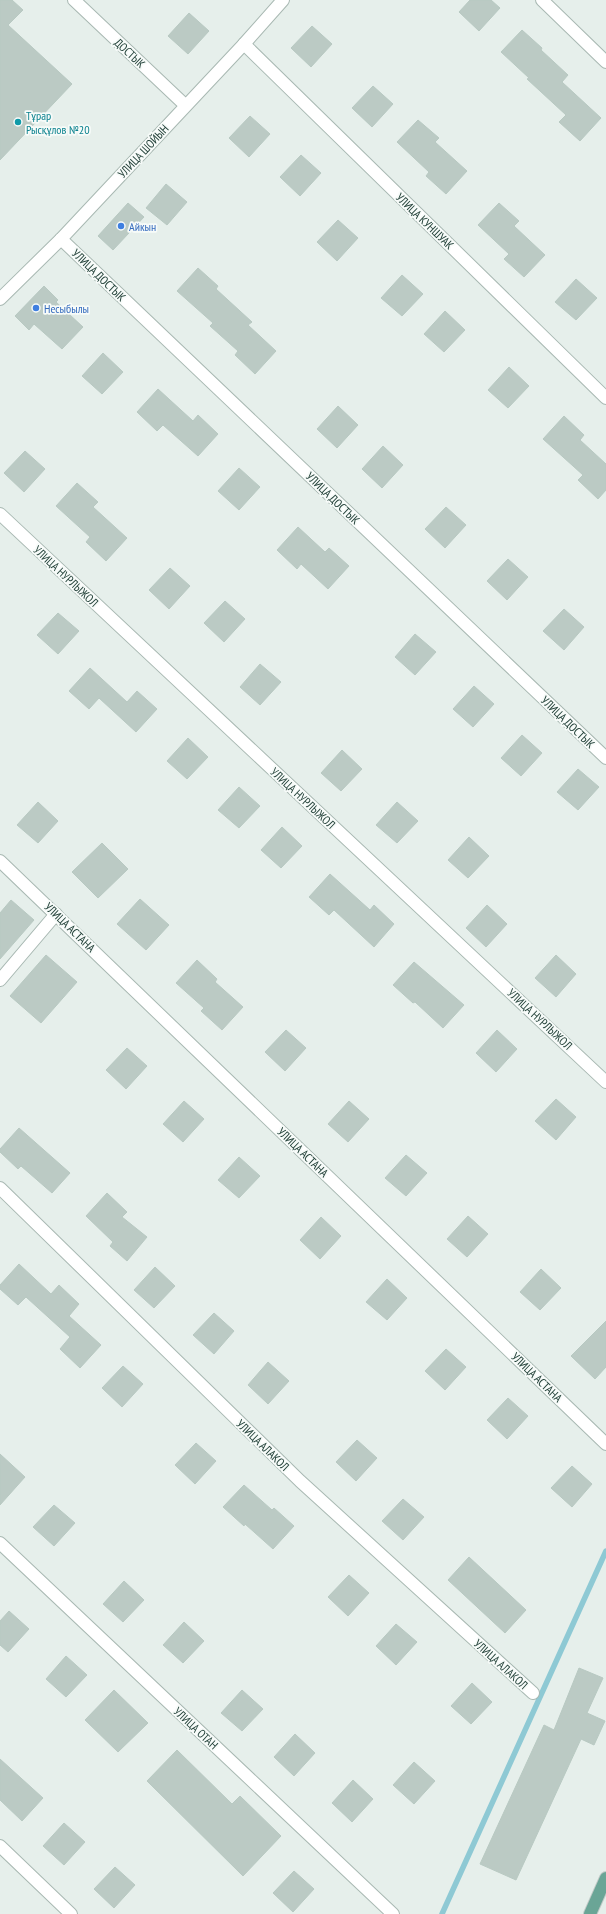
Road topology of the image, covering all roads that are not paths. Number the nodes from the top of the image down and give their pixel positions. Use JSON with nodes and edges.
{"nodes":[{"id":1,"x":74,"y":0,"type":"edge"},
{"id":2,"x":283,"y":0,"type":"edge"},
{"id":3,"x":542,"y":0,"type":"edge"},
{"id":4,"x":244,"y":44,"type":"junction"},
{"id":5,"x":606,"y":62,"type":"edge"},
{"id":6,"x":186,"y":105,"type":"junction"},
{"id":7,"x":61,"y":239,"type":"junction"},
{"id":8,"x":0,"y":299,"type":"edge"},
{"id":9,"x":606,"y":398,"type":"edge"},
{"id":10,"x":0,"y":514,"type":"edge"},
{"id":11,"x":606,"y":758,"type":"edge"},
{"id":12,"x":0,"y":861,"type":"edge"},
{"id":13,"x":56,"y":914,"type":"junction"},
{"id":14,"x":0,"y":980,"type":"edge"},
{"id":15,"x":606,"y":1082,"type":"edge"},
{"id":16,"x":0,"y":1188,"type":"edge"},
{"id":17,"x":606,"y":1444,"type":"edge"},
{"id":18,"x":0,"y":1543,"type":"edge"},
{"id":19,"x":533,"y":1693,"type":"dead end"},
{"id":20,"x":0,"y":1846,"type":"edge"},
{"id":21,"x":606,"y":1878,"type":"edge"},
{"id":22,"x":602,"y":1896,"type":"edge"},
{"id":23,"x":71,"y":1914,"type":"edge"},
{"id":24,"x":393,"y":1914,"type":"edge"},
{"id":25,"x":590,"y":1914,"type":"edge"}],
"edges":[{"from":1,"to":6,"type":"street","name":"ДОСТЫК"},
{"from":2,"to":4,"type":"street","name":"УЛИЦА ШОЙЫН"},
{"from":3,"to":5,"type":"street"},
{"from":4,"to":6,"type":"street","name":"УЛИЦА ШОЙЫН"},
{"from":4,"to":9,"type":"street","name":"УЛИЦА КУНШУАК"},
{"from":6,"to":7,"type":"street","name":"УЛИЦА ШОЙЫН"},
{"from":7,"to":8,"type":"street","name":"УЛИЦА ШОЙЫН"},
{"from":7,"to":11,"type":"street","name":"УЛИЦА ДОСТЫК"},
{"from":10,"to":15,"type":"street","name":"УЛИЦА НУРЛЫЖОЛ"},
{"from":12,"to":13,"type":"street","name":"УЛИЦА АСТАНА"},
{"from":13,"to":14,"type":"street"},
{"from":13,"to":17,"type":"street","name":"УЛИЦА АСТАНА"},
{"from":16,"to":19,"type":"street","name":"УЛИЦА АЛАКОЛ"},
{"from":18,"to":24,"type":"street","name":"УЛИЦА ОТАН"},
{"from":20,"to":23,"type":"street"},
{"from":21,"to":22,"type":"main road"},
{"from":22,"to":25,"type":"main road"}]}
